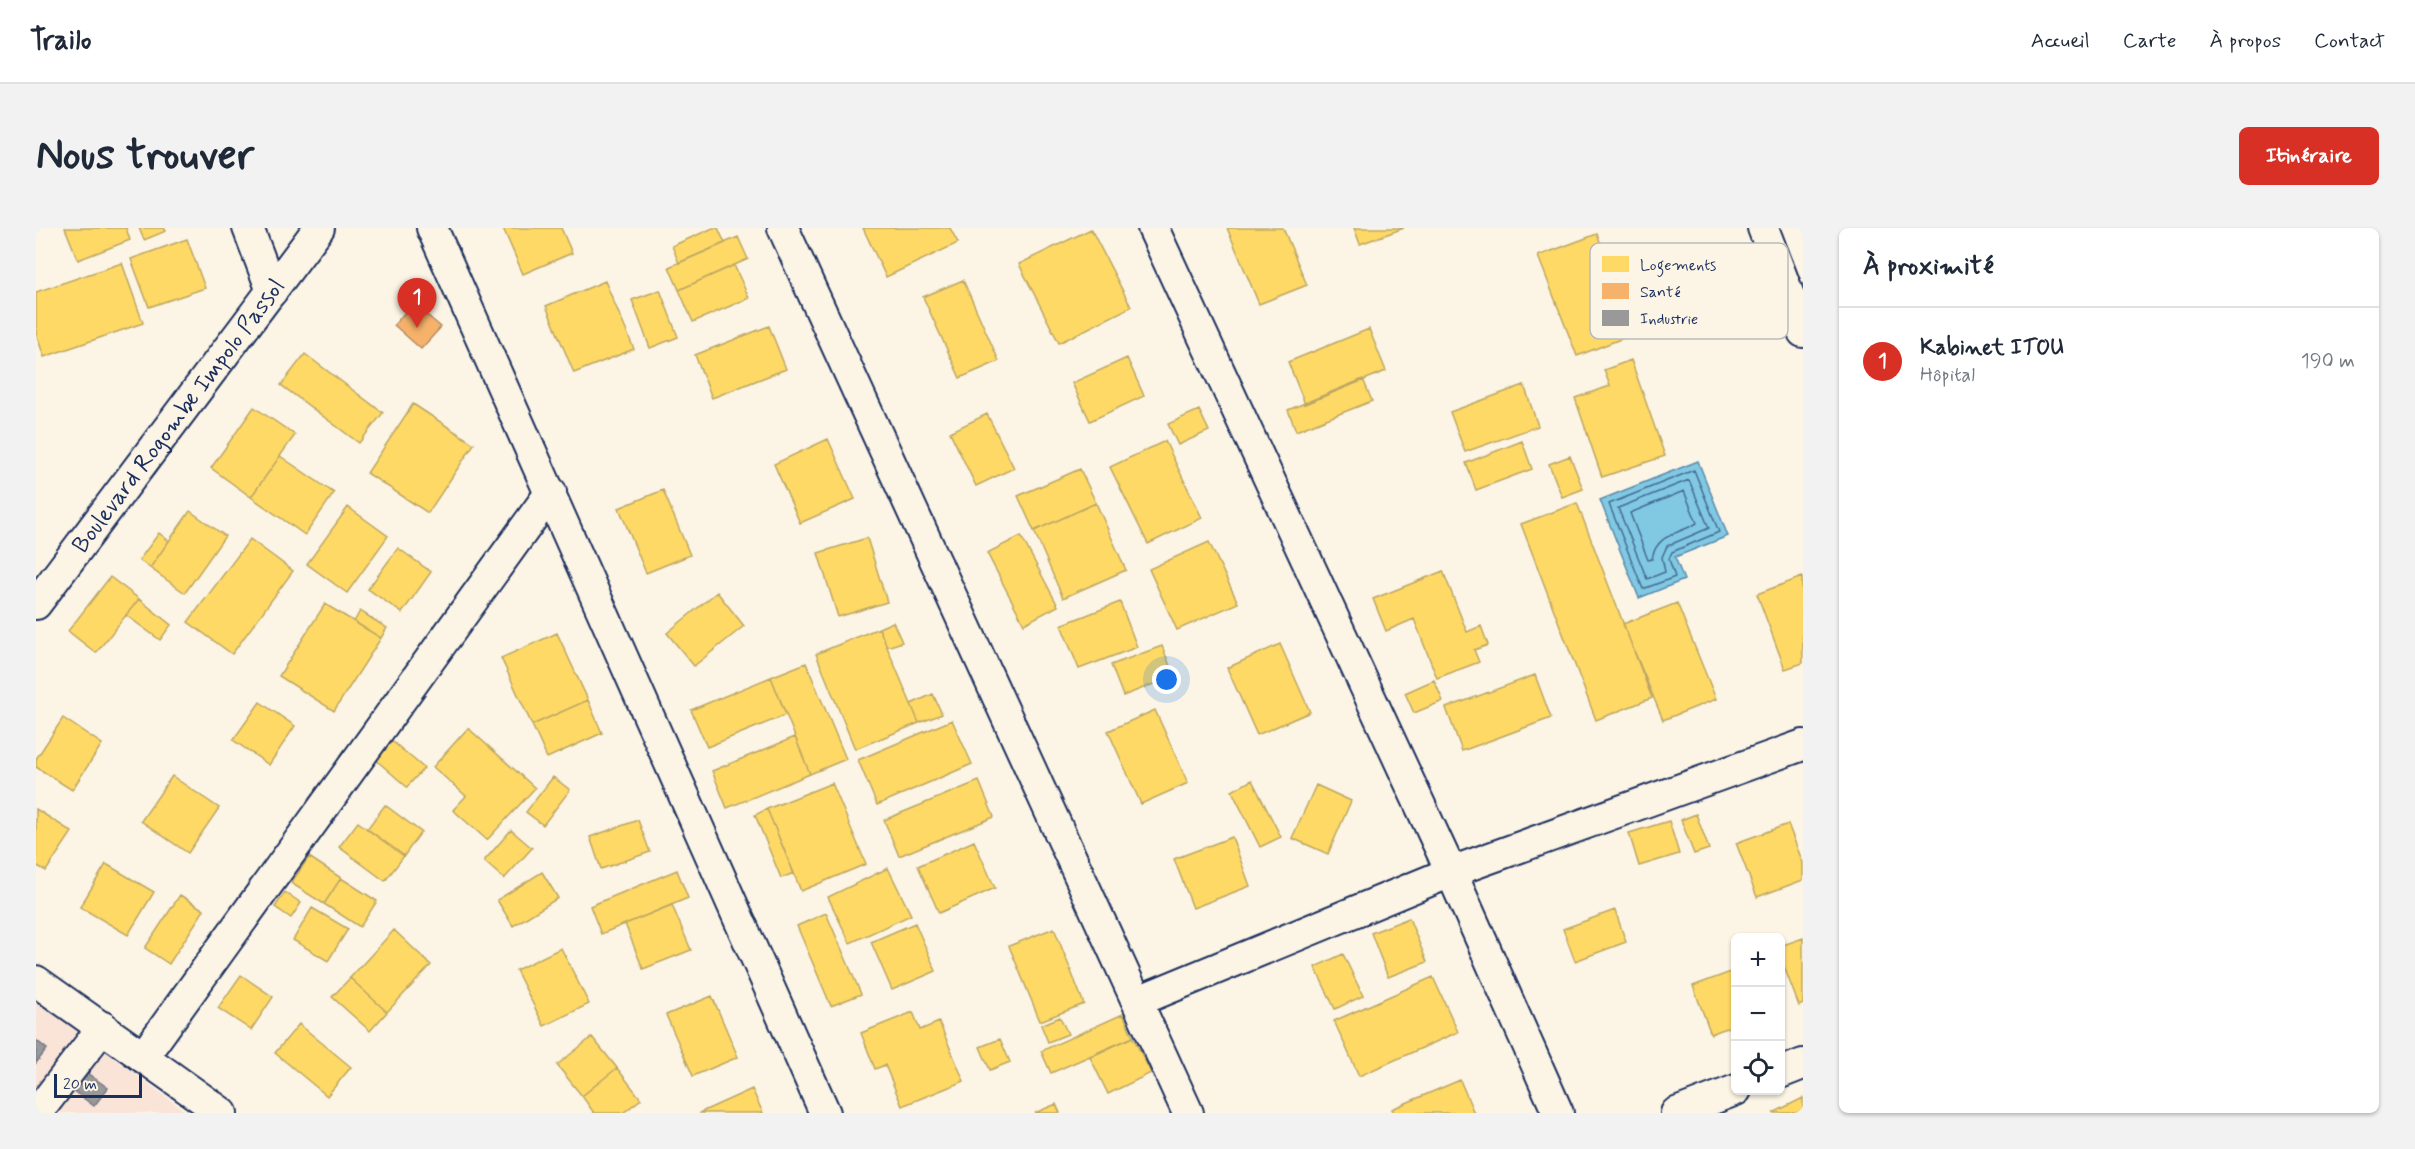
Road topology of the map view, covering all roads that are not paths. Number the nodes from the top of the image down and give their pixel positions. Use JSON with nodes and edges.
{"nodes":[{"id":1,"x":248,"y":228,"type":"edge"},
{"id":2,"x":319,"y":228,"type":"edge"},
{"id":3,"x":432,"y":228,"type":"edge"},
{"id":4,"x":783,"y":228,"type":"edge"},
{"id":5,"x":1153,"y":228,"type":"edge"},
{"id":6,"x":1763,"y":228,"type":"edge"},
{"id":7,"x":1769,"y":243,"type":"edge"},
{"id":8,"x":272,"y":291,"type":"junction"},
{"id":9,"x":1788,"y":293,"type":"edge"},
{"id":10,"x":1803,"y":332,"type":"edge"},
{"id":11,"x":551,"y":492,"type":"junction"},
{"id":12,"x":36,"y":604,"type":"edge"},
{"id":13,"x":1803,"y":745,"type":"edge"},
{"id":14,"x":1451,"y":872,"type":"junction"},
{"id":15,"x":36,"y":981,"type":"edge"},
{"id":16,"x":1138,"y":1001,"type":"junction"},
{"id":17,"x":103,"y":1027,"type":"junction"},
{"id":18,"x":143,"y":1057,"type":"junction"},
{"id":19,"x":1803,"y":1064,"type":"edge"},
{"id":20,"x":1785,"y":1071,"type":"edge"},
{"id":21,"x":1731,"y":1092,"type":"edge"},
{"id":22,"x":37,"y":1113,"type":"edge"},
{"id":23,"x":222,"y":1113,"type":"edge"},
{"id":24,"x":825,"y":1113,"type":"edge"},
{"id":25,"x":1188,"y":1113,"type":"edge"},
{"id":26,"x":1558,"y":1113,"type":"edge"},
{"id":27,"x":1676,"y":1113,"type":"edge"}],
"edges":[{"from":1,"to":8,"type":"street"},
{"from":2,"to":8,"type":"street","name":"Boulevard Rogombe Impolo Passol"},
{"from":3,"to":11,"type":"street"},
{"from":4,"to":16,"type":"street"},
{"from":5,"to":14,"type":"street"},
{"from":6,"to":7,"type":"street"},
{"from":8,"to":12,"type":"street","name":"Boulevard Rogombe Impolo Passol"},
{"from":9,"to":10,"type":"street"},
{"from":11,"to":18,"type":"street"},
{"from":11,"to":24,"type":"street"},
{"from":13,"to":14,"type":"street"},
{"from":14,"to":16,"type":"street"},
{"from":14,"to":26,"type":"street"},
{"from":15,"to":17,"type":"street"},
{"from":16,"to":25,"type":"street"},
{"from":17,"to":18,"type":"street"},
{"from":17,"to":22,"type":"street"},
{"from":18,"to":23,"type":"street"},
{"from":19,"to":20,"type":"street"},
{"from":21,"to":27,"type":"street"}]}
